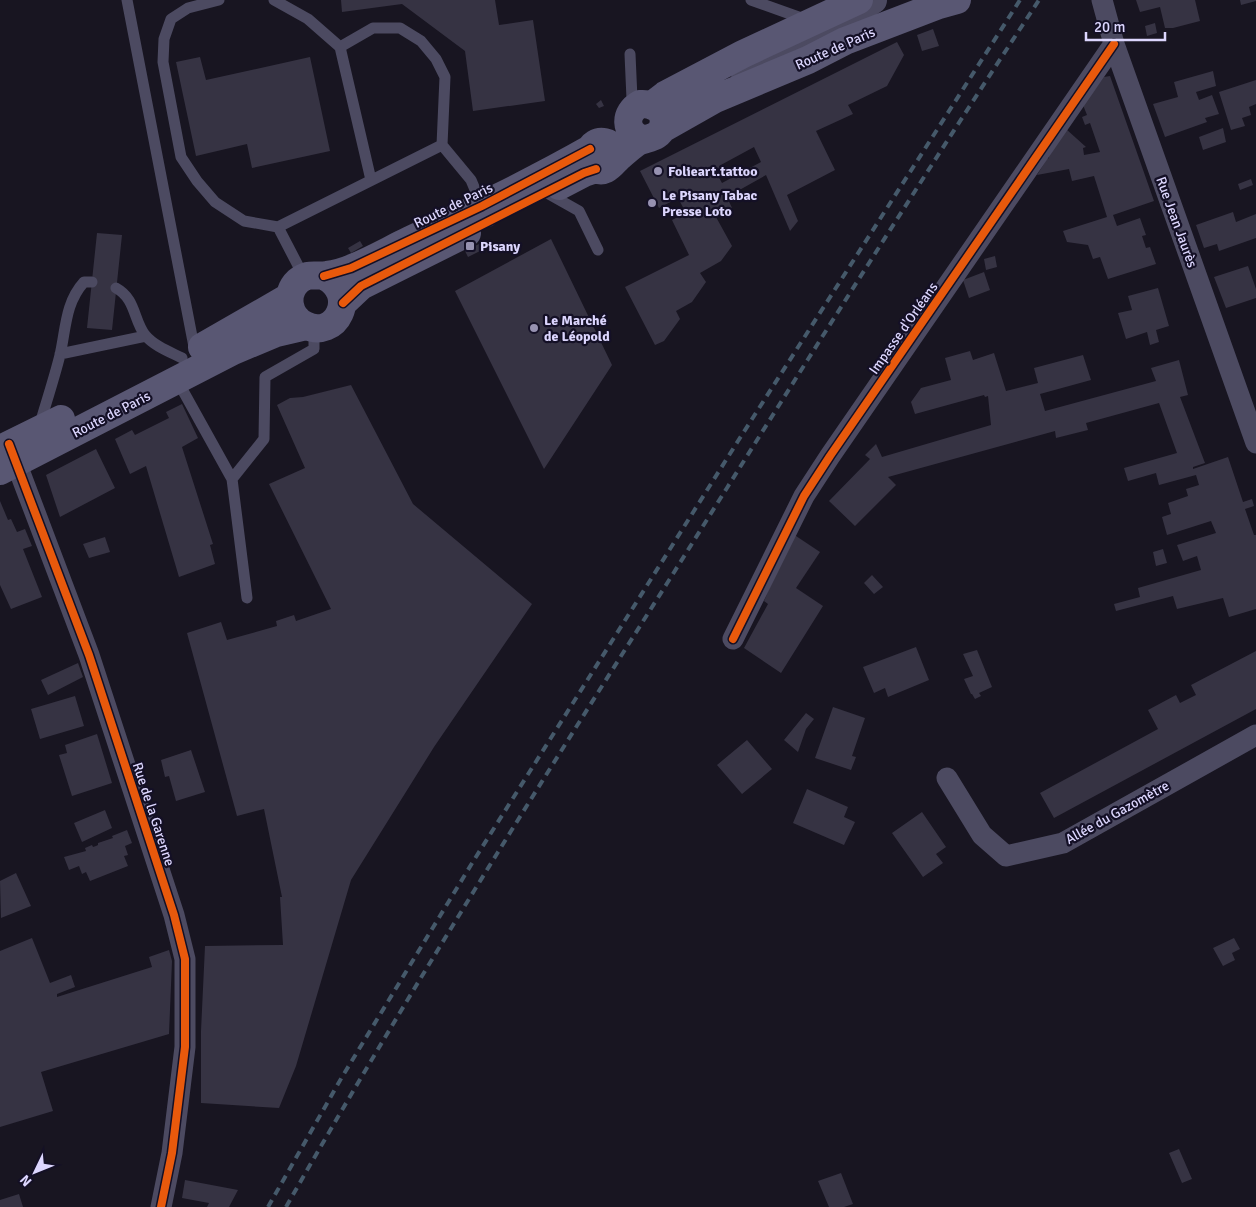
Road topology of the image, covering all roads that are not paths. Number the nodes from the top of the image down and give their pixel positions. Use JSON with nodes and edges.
{"nodes":[{"id":1,"x":127,"y":0,"type":"edge"},
{"id":2,"x":219,"y":0,"type":"edge"},
{"id":3,"x":274,"y":0,"type":"edge"},
{"id":4,"x":751,"y":0,"type":"edge"},
{"id":5,"x":859,"y":0,"type":"edge"},
{"id":6,"x":873,"y":0,"type":"edge"},
{"id":7,"x":957,"y":0,"type":"edge"},
{"id":8,"x":1102,"y":0,"type":"edge"},
{"id":9,"x":811,"y":22,"type":"junction"},
{"id":10,"x":1114,"y":44,"type":"junction"},
{"id":11,"x":340,"y":47,"type":"junction"},
{"id":12,"x":630,"y":54,"type":"dead end"},
{"id":13,"x":715,"y":99,"type":"junction"},
{"id":14,"x":644,"y":119,"type":"junction"},
{"id":15,"x":442,"y":145,"type":"junction"},
{"id":16,"x":601,"y":155,"type":"junction"},
{"id":17,"x":371,"y":180,"type":"junction"},
{"id":18,"x":547,"y":192,"type":"junction"},
{"id":19,"x":486,"y":213,"type":"junction"},
{"id":20,"x":278,"y":227,"type":"junction"},
{"id":21,"x":598,"y":250,"type":"dead end"},
{"id":22,"x":92,"y":282,"type":"dead end"},
{"id":23,"x":306,"y":283,"type":"junction"},
{"id":24,"x":116,"y":288,"type":"dead end"},
{"id":25,"x":343,"y":304,"type":"junction"},
{"id":26,"x":310,"y":327,"type":"junction"},
{"id":27,"x":146,"y":336,"type":"junction"},
{"id":28,"x":60,"y":354,"type":"junction"},
{"id":29,"x":188,"y":365,"type":"junction"},
{"id":30,"x":38,"y":430,"type":"junction"},
{"id":31,"x":1256,"y":443,"type":"edge"},
{"id":32,"x":6,"y":457,"type":"edge"},
{"id":33,"x":232,"y":479,"type":"junction"},
{"id":34,"x":247,"y":598,"type":"dead end"},
{"id":35,"x":733,"y":639,"type":"dead end"},
{"id":36,"x":1256,"y":735,"type":"edge"},
{"id":37,"x":947,"y":778,"type":"dead end"},
{"id":38,"x":161,"y":1207,"type":"edge"}],
"edges":[{"from":1,"to":29,"type":"lane"},
{"from":2,"to":20,"type":"lane"},
{"from":3,"to":11,"type":"lane"},
{"from":4,"to":9,"type":"lane"},
{"from":5,"to":9,"type":"main road","name":"Route de Paris"},
{"from":6,"to":13,"type":"street","name":"Route de Paris"},
{"from":7,"to":13,"type":"main road","name":"Route de Paris"},
{"from":8,"to":10,"type":"street","name":"Rue Jean Jaurès"},
{"from":9,"to":14,"type":"main road","name":"Route de Paris"},
{"from":10,"to":31,"type":"street","name":"Rue Jean Jaurès"},
{"from":10,"to":35,"type":"street","name":"Impasse d'Orléans"},
{"from":11,"to":15,"type":"lane"},
{"from":11,"to":17,"type":"lane"},
{"from":12,"to":14,"type":"lane"},
{"from":13,"to":14,"type":"main road","name":"Route de Paris"},
{"from":14,"to":16,"type":"main road","name":"Route de Paris"},
{"from":15,"to":17,"type":"lane"},
{"from":15,"to":19,"type":"lane"},
{"from":16,"to":18,"type":"main road","name":"Route de Paris"},
{"from":16,"to":19,"type":"main road","name":"Route de Paris"},
{"from":17,"to":20,"type":"lane"},
{"from":18,"to":19,"type":"main road","name":"Route de Paris"},
{"from":18,"to":21,"type":"lane"},
{"from":19,"to":23,"type":"main road","name":"Route de Paris"},
{"from":19,"to":25,"type":"main road","name":"Route de Paris"},
{"from":20,"to":23,"type":"lane"},
{"from":22,"to":28,"type":"lane"},
{"from":23,"to":25,"type":"main road"},
{"from":23,"to":26,"type":"main road"},
{"from":23,"to":29,"type":"main road","name":"Route de Paris"},
{"from":24,"to":27,"type":"lane"},
{"from":25,"to":26,"type":"main road","name":"Route de Paris"},
{"from":26,"to":29,"type":"main road","name":"Route de Paris"},
{"from":26,"to":33,"type":"lane"},
{"from":27,"to":28,"type":"lane"},
{"from":27,"to":29,"type":"lane"},
{"from":28,"to":30,"type":"lane"},
{"from":29,"to":30,"type":"main road","name":"Route de Paris"},
{"from":29,"to":32,"type":"main road","name":"Route de Paris"},
{"from":29,"to":33,"type":"lane"},
{"from":30,"to":32,"type":"main road","name":"Route de Paris"},
{"from":32,"to":38,"type":"street","name":"Rue de la Garenne"},
{"from":33,"to":34,"type":"lane"},
{"from":36,"to":37,"type":"street","name":"Allée du Gazomètre"}]}
